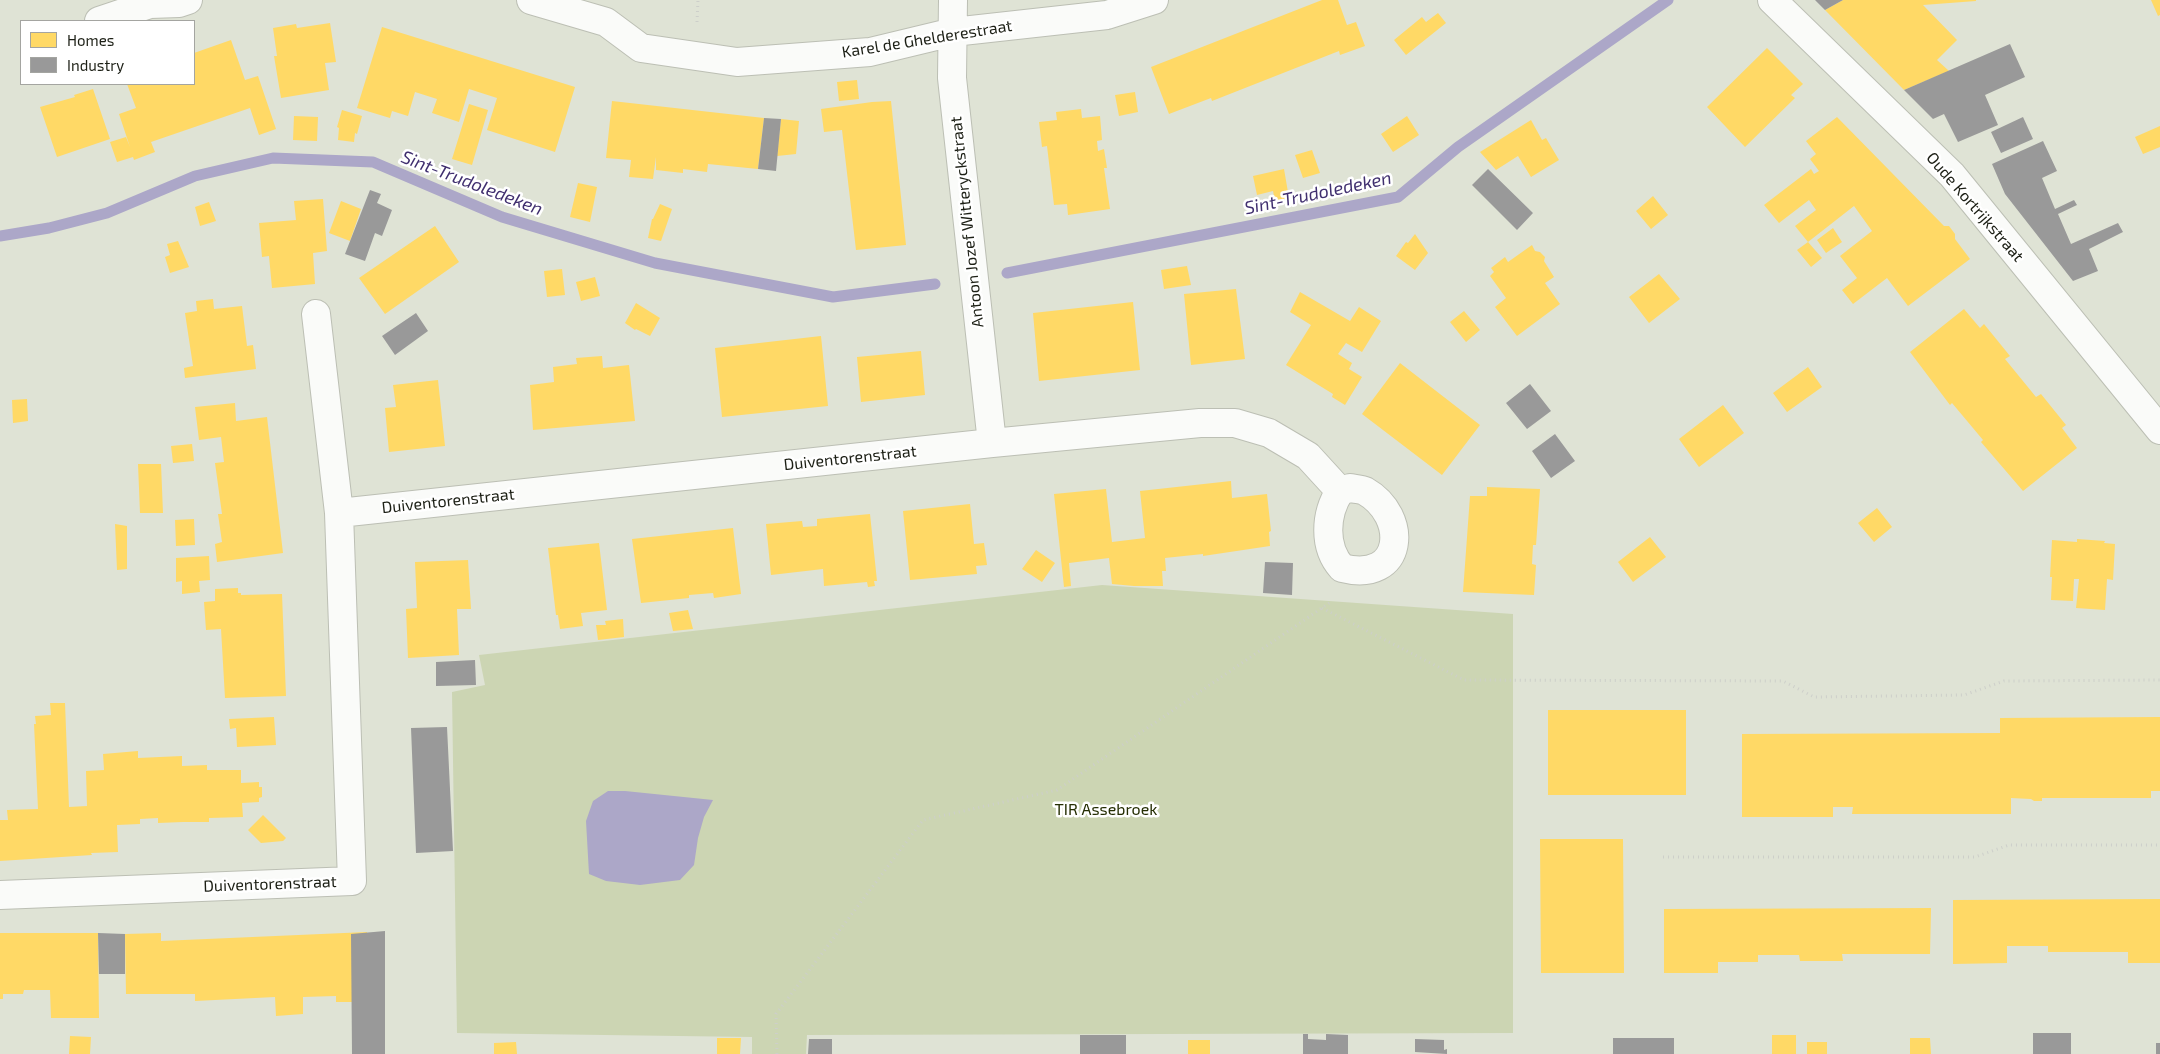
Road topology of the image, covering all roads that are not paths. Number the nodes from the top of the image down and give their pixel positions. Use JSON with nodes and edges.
{"nodes":[{"id":1,"x":188,"y":0,"type":"edge"},
{"id":2,"x":531,"y":0,"type":"edge"},
{"id":3,"x":953,"y":0,"type":"edge"},
{"id":4,"x":1154,"y":0,"type":"edge"},
{"id":5,"x":1772,"y":0,"type":"edge"},
{"id":6,"x":102,"y":20,"type":"edge"},
{"id":7,"x":952,"y":32,"type":"junction"},
{"id":8,"x":316,"y":314,"type":"dead end"},
{"id":9,"x":2160,"y":430,"type":"edge"},
{"id":10,"x":992,"y":443,"type":"junction"},
{"id":11,"x":1340,"y":491,"type":"junction"},
{"id":12,"x":339,"y":513,"type":"junction"},
{"id":13,"x":0,"y":895,"type":"edge"}],
"edges":[{"from":1,"to":6,"type":"street"},
{"from":2,"to":7,"type":"street","name":"Karel de Ghelderestraat"},
{"from":3,"to":7,"type":"street","name":"Antoon Jozef Witteryckstraat"},
{"from":4,"to":7,"type":"street","name":"Karel de Ghelderestraat"},
{"from":5,"to":9,"type":"street","name":"Oude Kortrijkstraat"},
{"from":7,"to":10,"type":"street","name":"Antoon Jozef Witteryckstraat"},
{"from":8,"to":12,"type":"street","name":"Duiventorenstraat"},
{"from":10,"to":11,"type":"street","name":"Duiventorenstraat"},
{"from":10,"to":12,"type":"street","name":"Duiventorenstraat"},
{"from":11,"to":11,"type":"street"},
{"from":12,"to":13,"type":"street","name":"Duiventorenstraat"}]}
